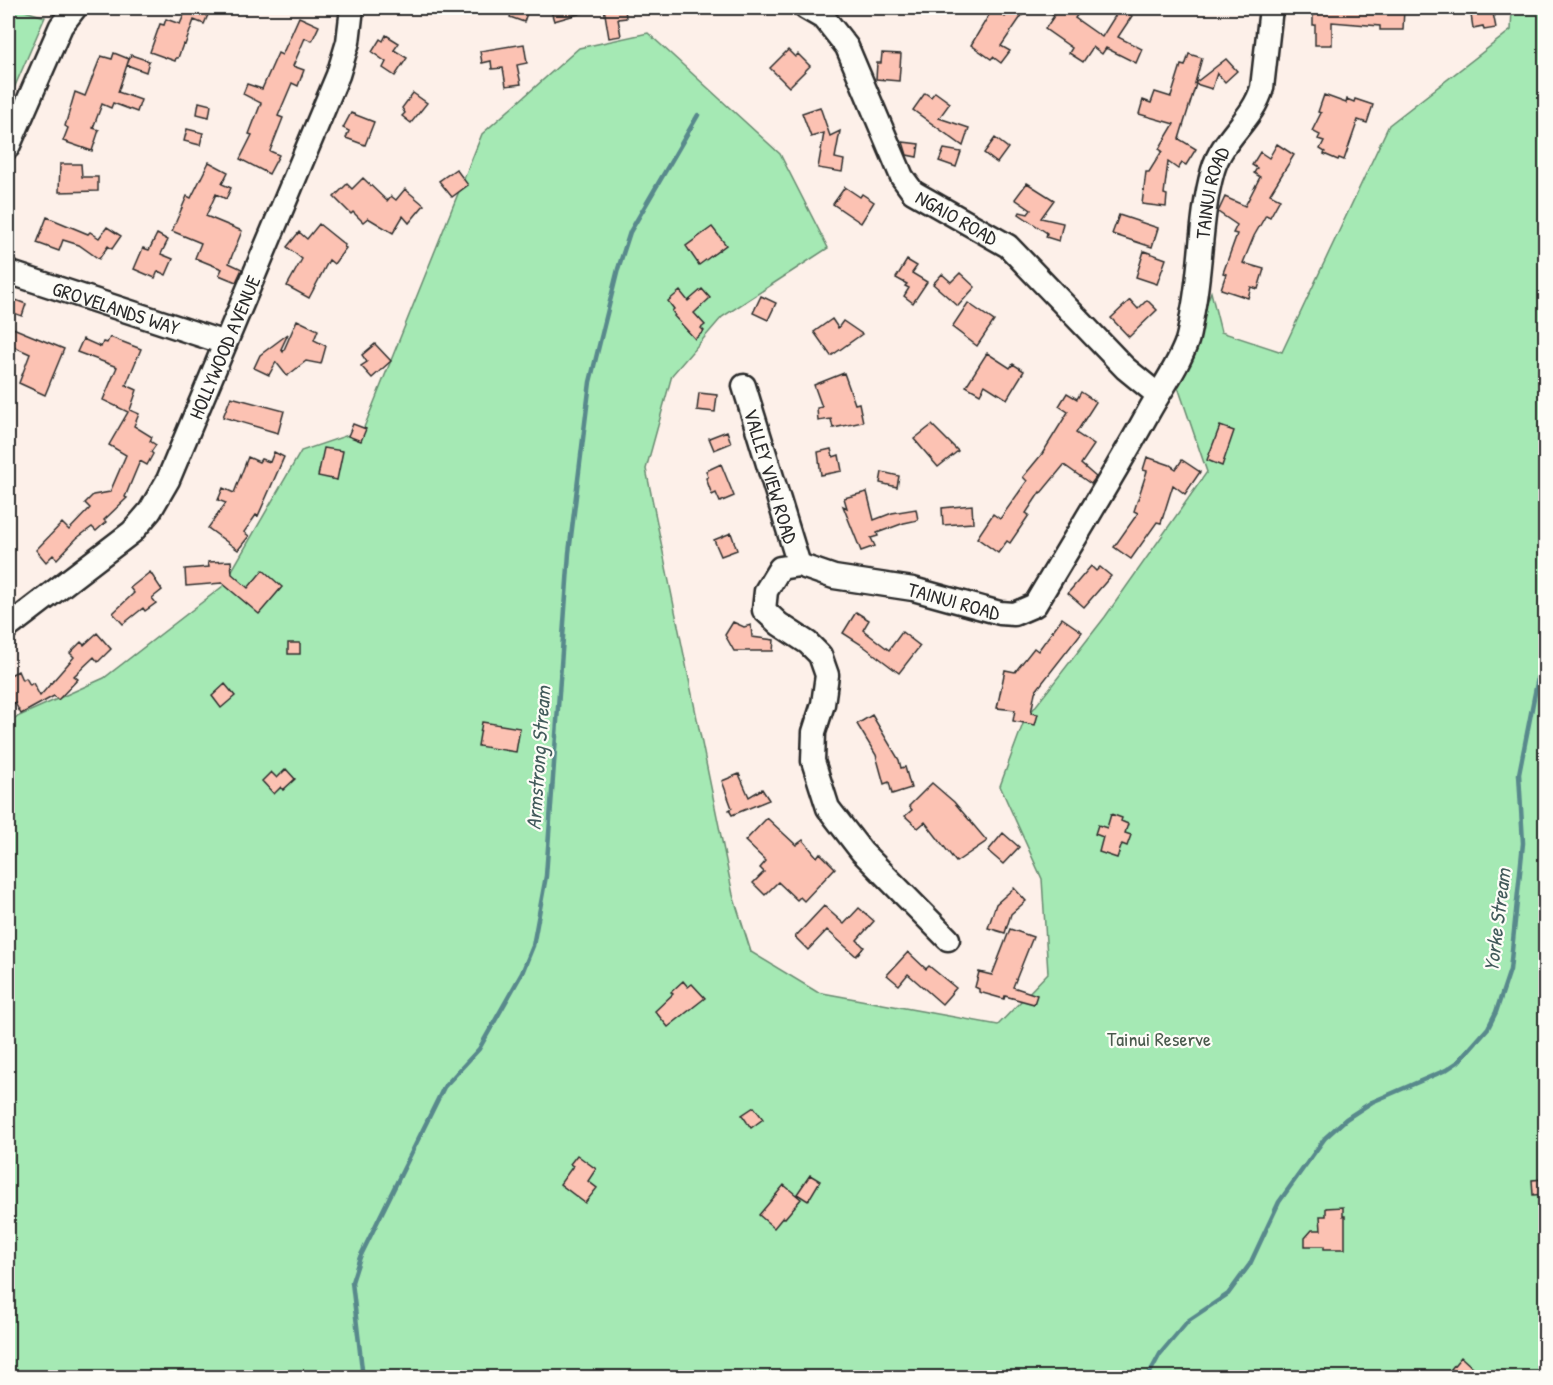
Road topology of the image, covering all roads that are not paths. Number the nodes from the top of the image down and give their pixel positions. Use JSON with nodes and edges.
{"nodes":[{"id":1,"x":352,"y":8,"type":"edge"},
{"id":2,"x":806,"y":8,"type":"edge"},
{"id":3,"x":1271,"y":8,"type":"edge"},
{"id":4,"x":71,"y":9,"type":"edge"},
{"id":5,"x":831,"y":13,"type":"edge"},
{"id":6,"x":8,"y":147,"type":"edge"},
{"id":7,"x":8,"y":272,"type":"edge"},
{"id":8,"x":225,"y":343,"type":"junction"},
{"id":9,"x":744,"y":386,"type":"dead end"},
{"id":10,"x":1158,"y":395,"type":"junction"},
{"id":11,"x":799,"y":565,"type":"junction"},
{"id":12,"x":8,"y":627,"type":"edge"},
{"id":13,"x":948,"y":939,"type":"dead end"}],
"edges":[{"from":1,"to":8,"type":"street","name":"HOLLYWOOD AVENUE"},
{"from":2,"to":5,"type":"street","name":"NGAIO ROAD"},
{"from":3,"to":10,"type":"street","name":"TAINUI ROAD"},
{"from":4,"to":6,"type":"street"},
{"from":5,"to":10,"type":"street","name":"NGAIO ROAD"},
{"from":7,"to":8,"type":"street","name":"GROVELANDS WAY"},
{"from":8,"to":12,"type":"street","name":"HOLLYWOOD AVENUE"},
{"from":9,"to":11,"type":"street","name":"VALLEY VIEW ROAD"},
{"from":10,"to":11,"type":"street","name":"TAINUI ROAD"},
{"from":11,"to":13,"type":"street"}]}
